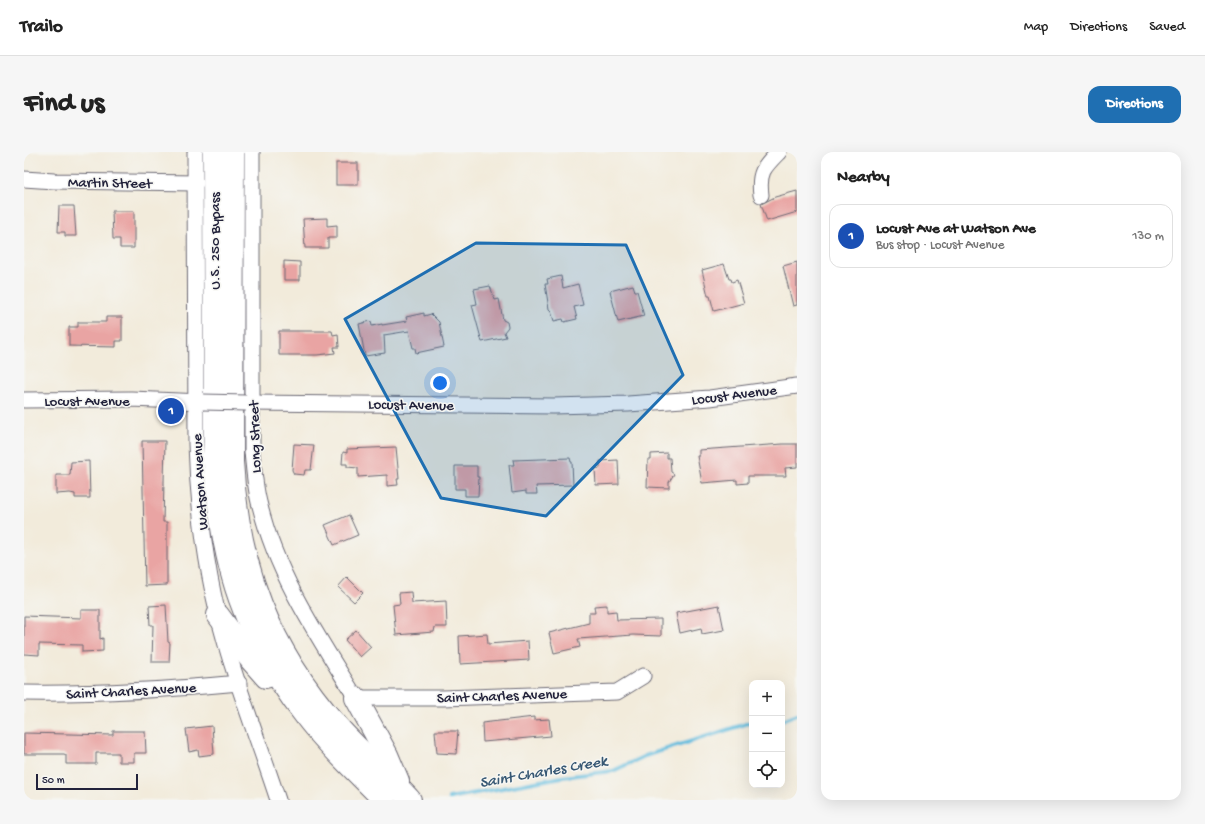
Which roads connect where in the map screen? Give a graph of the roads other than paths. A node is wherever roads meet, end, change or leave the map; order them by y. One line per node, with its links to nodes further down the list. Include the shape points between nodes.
1 (195, 152): 7 (street, Watson Avenue)
2 (214, 152): 18 (highway, U.S. 250 Bypass, via 214,463 217,503 235,588 255,635 283,687)
3 (232, 152): 19 (highway, via 232,462 234,499 249,571 279,645 315,700)
4 (252, 152): 12 (street, Long Street)
5 (779, 152): 8 (street, via 764,168 759,180)
6 (24, 179): 7 (street, Martin Street)
7 (196, 183): 11 (street, Watson Avenue)
8 (761, 195)
9 (797, 386): 12 (street, Locust Avenue, via 710,398 628,404 554,406)
10 (24, 400): 11 (street, Locust Avenue, via 131,399)
11 (199, 402): 12 (street, Locust Avenue, bridge); 13 (street, Watson Avenue, via 199,505 202,535)
12 (249, 403): 17 (street, Long Street, via 255,482 272,545 303,610)
13 (218, 615): 15 (street, Watson Avenue); 18 (highway, via 251,660 278,691)
14 (643, 676): 17 (street, Saint Charles Avenue, via 617,692)
15 (239, 683): 16 (street, Saint Charles Avenue, via 162,691); 20 (street, Watson Avenue)
16 (24, 693)
17 (356, 698): 19 (highway, via 387,755)
18 (308, 719): 19 (highway)
19 (398, 797)
20 (278, 800)

